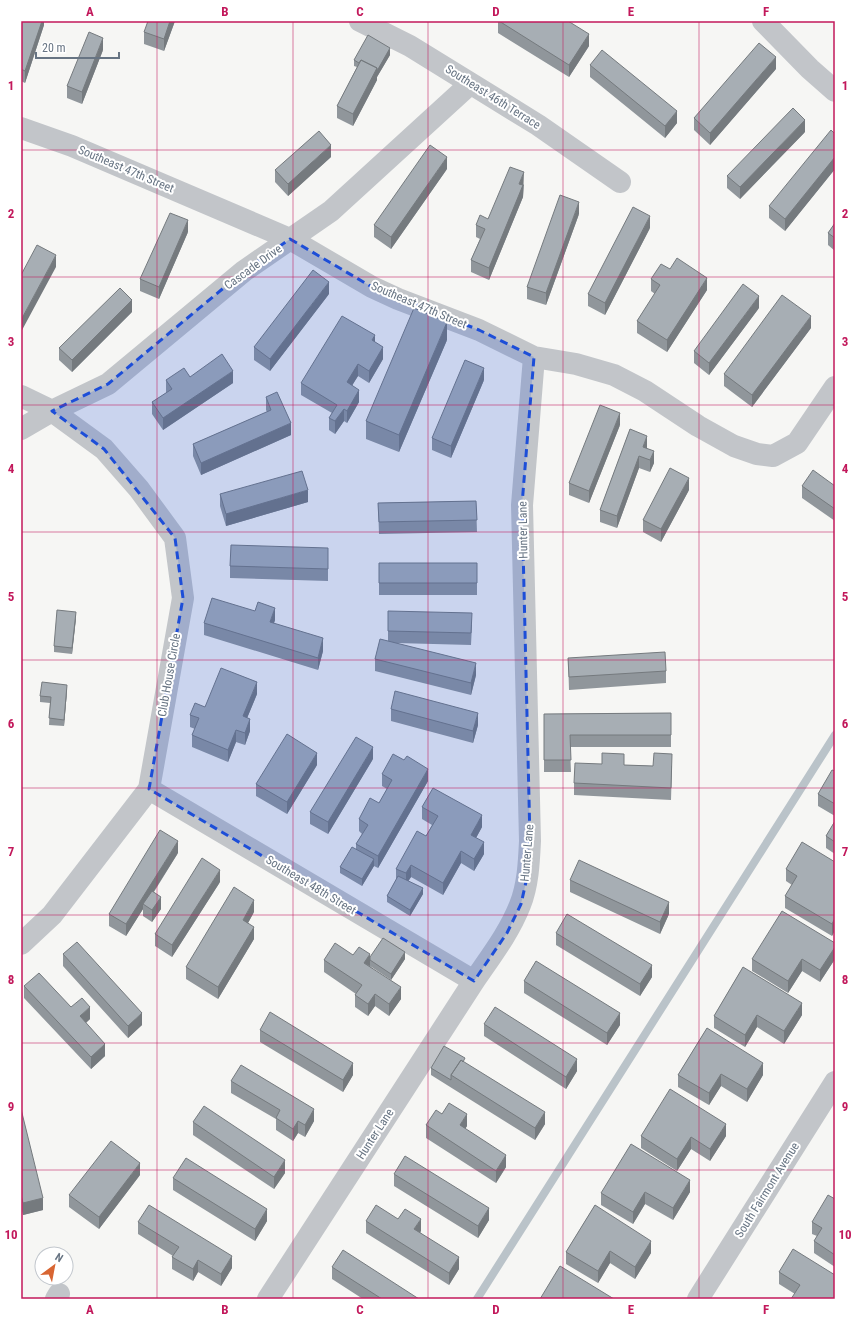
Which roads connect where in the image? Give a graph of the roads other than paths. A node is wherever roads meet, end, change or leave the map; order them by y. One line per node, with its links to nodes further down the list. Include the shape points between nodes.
1 (360, 21): 3 (street, Southeast 46th Terrace, via 410,46)
2 (763, 21): 4 (street)
3 (470, 84): 6 (street, Southeast 46th Terrace, via 538,125); 7 (street, Cascade Drive, via 331,211)
4 (835, 91)
5 (21, 128): 7 (street, Southeast 47th Street, via 72,146)
6 (620, 182)
7 (290, 239): 8 (street, Southeast 47th Street, via 372,287 479,330); 11 (street, Cascade Drive, via 244,271 108,384)
8 (534, 357): 9 (street, Southeast 47th Street, via 576,364 614,375 645,391 734,446 757,454 773,456 797,443); 15 (street, Hunter Lane, via 522,505 530,841 528,873 521,904 507,933)
9 (835, 387)
10 (21, 396): 11 (street, Club House Circle)
11 (52, 412): 12 (street, Cascade Drive); 13 (street, Club House Circle, via 104,448 175,538 183,598)
12 (21, 429)
13 (149, 789): 14 (street, Club House Circle, via 52,915); 15 (street, Southeast 48th Street)
14 (21, 944)
15 (474, 981): 17 (street, Hunter Lane)
16 (835, 1082): 18 (street, South Fairmont Avenue)
17 (268, 1299)
18 (698, 1299)

